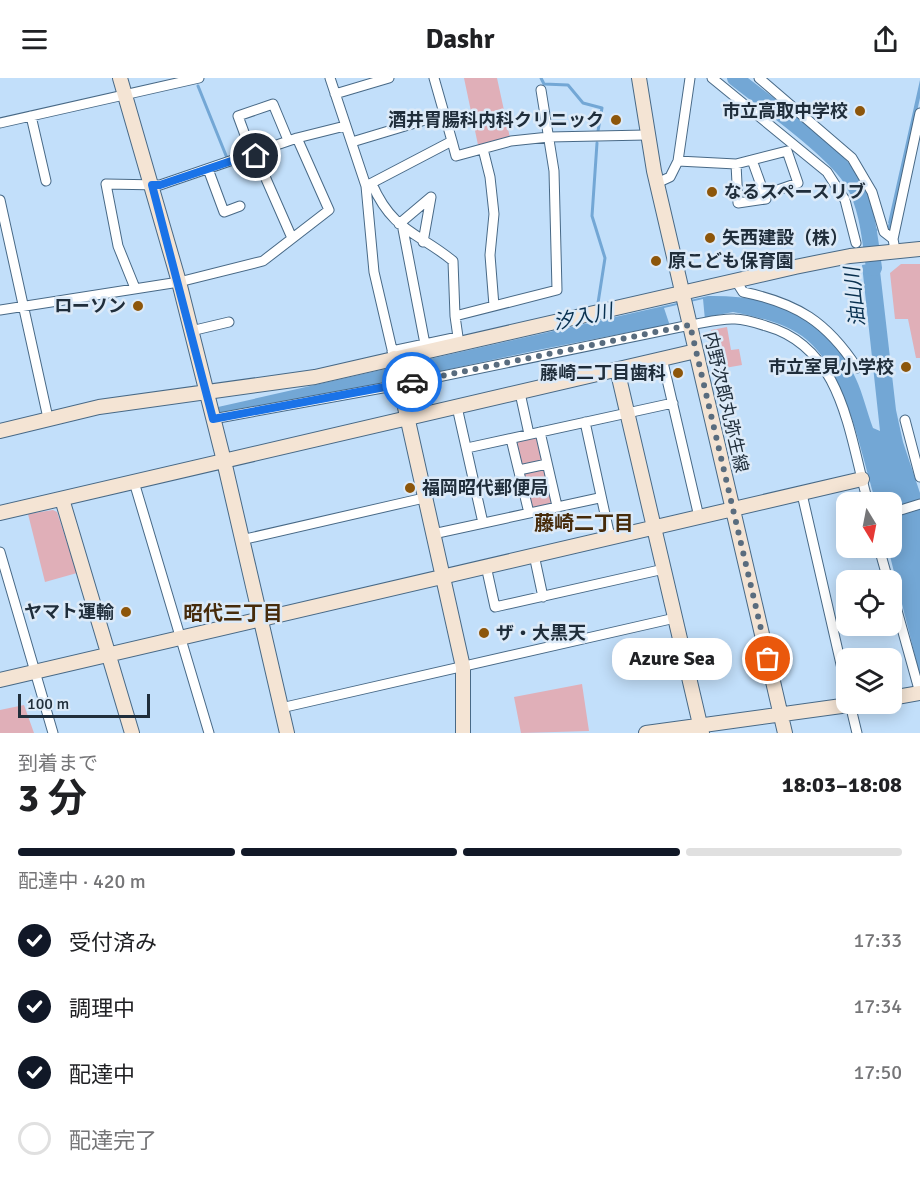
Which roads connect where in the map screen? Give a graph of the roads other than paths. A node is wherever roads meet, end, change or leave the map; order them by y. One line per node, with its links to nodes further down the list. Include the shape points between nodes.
1 (120, 78): 12 (street)
2 (199, 78): 12 (street)
3 (330, 78): 11 (street)
4 (389, 78): 11 (street)
5 (434, 78): 14 (street)
6 (639, 78): 18 (street, 内野次郎丸弥生線)
7 (690, 78): 26 (street)
8 (712, 78): 40 (street, via 826,172 845,200)
9 (764, 80): 39 (street, via 852,158 872,192)
10 (542, 90): 19 (street)
11 (335, 94): 17 (street)
12 (125, 96): 15 (street); 31 (street)
13 (920, 113): 39 (street)
14 (445, 114): 21 (street); 22 (street)
15 (32, 116): 16 (street); 29 (street)
16 (0, 123)
17 (345, 126): 20 (street); 22 (street)
18 (646, 135): 19 (street); 30 (street, 内野次郎丸弥生線)
19 (549, 137): 23 (street); 47 (street, via 554,171 556,290)
20 (292, 139): 24 (street); 24 (street, via 273,104 238,116); 37 (street, via 329,210)
21 (452, 141): 23 (street, via 456,156); 32 (street)
22 (352, 142): 32 (street)
23 (483, 149): 47 (street, via 494,214 490,255)
24 (252, 154): 28 (street); 37 (street)
25 (752, 160): 27 (street); 33 (street); 33 (street, via 787,151 798,183)
26 (678, 161): 27 (street); 30 (street, via 669,177)
27 (736, 164): 33 (street, via 738,203 766,199)
28 (208, 169): 31 (street); 35 (street, via 224,212)
29 (46, 181)
30 (657, 183): 45 (street, 内野次郎丸弥生線)
31 (152, 185): 43 (street); 44 (street, via 106,184 118,246)
32 (369, 185): 36 (street); 56 (street, via 374,272)
33 (766, 194)
34 (0, 200): 46 (street)
35 (240, 206)
36 (401, 226): 38 (street); 38 (street, via 431,197); 53 (street)
37 (292, 238): 43 (street, via 263,261)
38 (423, 242): 49 (street, via 453,261)
39 (891, 247): 40 (street); 41 (street)
40 (857, 249): 42 (street)
41 (920, 249)
42 (736, 281): 45 (street); 57 (street, via 743,292 787,303 811,316)
43 (179, 282): 44 (street); 52 (street)
44 (135, 288): 46 (street)
45 (682, 292): 51 (street, 内野次郎丸弥生線); 56 (street)
46 (24, 305): 48 (street); 65 (street)
47 (494, 306): 49 (street)
48 (0, 310)
49 (455, 316): 53 (street, via 458,337)
50 (229, 322): 52 (street)
51 (690, 325): 54 (street, 内野次郎丸弥生線); 59 (street); 79 (street, via 735,319 755,322 790,335 814,354 836,388)
52 (191, 331): 61 (street)
53 (424, 344): 56 (street)
54 (696, 351): 55 (street); 88 (street, 内野次郎丸弥生線)
55 (662, 358): 58 (street); 62 (street)
56 (394, 360): 59 (street); 61 (street)
57 (857, 368)
58 (617, 369): 60 (street); 64 (street)
59 (399, 385): 66 (street); 67 (street)
60 (520, 393): 63 (street); 72 (street)
61 (207, 394): 65 (street, via 99,407); 66 (street)
62 (673, 404): 64 (street); 92 (street)
63 (457, 407): 67 (street); 74 (street)
64 (628, 412): 69 (street); 94 (street)
65 (48, 418): 70 (street)
66 (213, 419): 75 (street)
67 (406, 419): 75 (street); 83 (street)
68 (905, 420): 78 (street)
69 (585, 422): 71 (street); 84 (street)
70 (0, 431)
71 (540, 432): 72 (street); 76 (street)
72 (529, 434): 73 (street)
73 (511, 439): 74 (street); 77 (street)
74 (467, 448): 93 (street)
75 (224, 460): 80 (street); 97 (street)
76 (547, 464): 77 (street); 87 (street)
77 (519, 470): 91 (street)
78 (920, 477)
79 (862, 479): 81 (street); 82 (street)
80 (134, 482): 85 (street); 108 (street)
81 (865, 492)
82 (802, 494): 88 (street); 109 (street)
83 (424, 498): 95 (street); 97 (street)
84 (600, 498): 87 (street); 96 (street)
85 (62, 499): 90 (street); 110 (street)
86 (920, 504): 89 (street)
87 (557, 506): 91 (street)
88 (733, 509): 92 (street); 118 (street, 内野次郎丸弥生線)
89 (902, 510)
90 (0, 513)
91 (529, 513): 93 (street)
92 (699, 517): 94 (street)
93 (483, 523): 95 (street)
94 (654, 527): 96 (street); 101 (street)
95 (433, 534): 103 (street)
96 (610, 537): 99 (street)
97 (240, 540): 106 (street)
98 (0, 552): 102 (street)
99 (534, 555): 100 (street); 104 (street)
100 (486, 566): 103 (street); 104 (street, via 495,607)
101 (664, 569): 104 (street); 105 (street)
102 (3, 573): 112 (street)
103 (442, 576): 106 (street); 111 (street)
104 (543, 597)
105 (675, 618): 111 (street); 120 (street)
106 (260, 619): 108 (street); 117 (street)
107 (902, 628): 114 (street)
108 (180, 637): 110 (street); 123 (street)
109 (837, 648)
110 (108, 655): 112 (street); 122 (street)
111 (463, 667): 117 (street); 125 (street)
112 (34, 671): 113 (street); 121 (street)
113 (0, 680)
114 (920, 693): 115 (street)
115 (902, 696)
116 (836, 706): 118 (street)
117 (281, 708): 124 (street)
118 (780, 713): 120 (street); 127 (street, 内野次郎丸弥生線)
119 (854, 714): 128 (street)
120 (702, 729): 126 (street)
121 (53, 733)
122 (132, 733)
123 (209, 733)
124 (287, 733)
125 (463, 733)
126 (646, 733)
127 (785, 733)
128 (857, 733)

